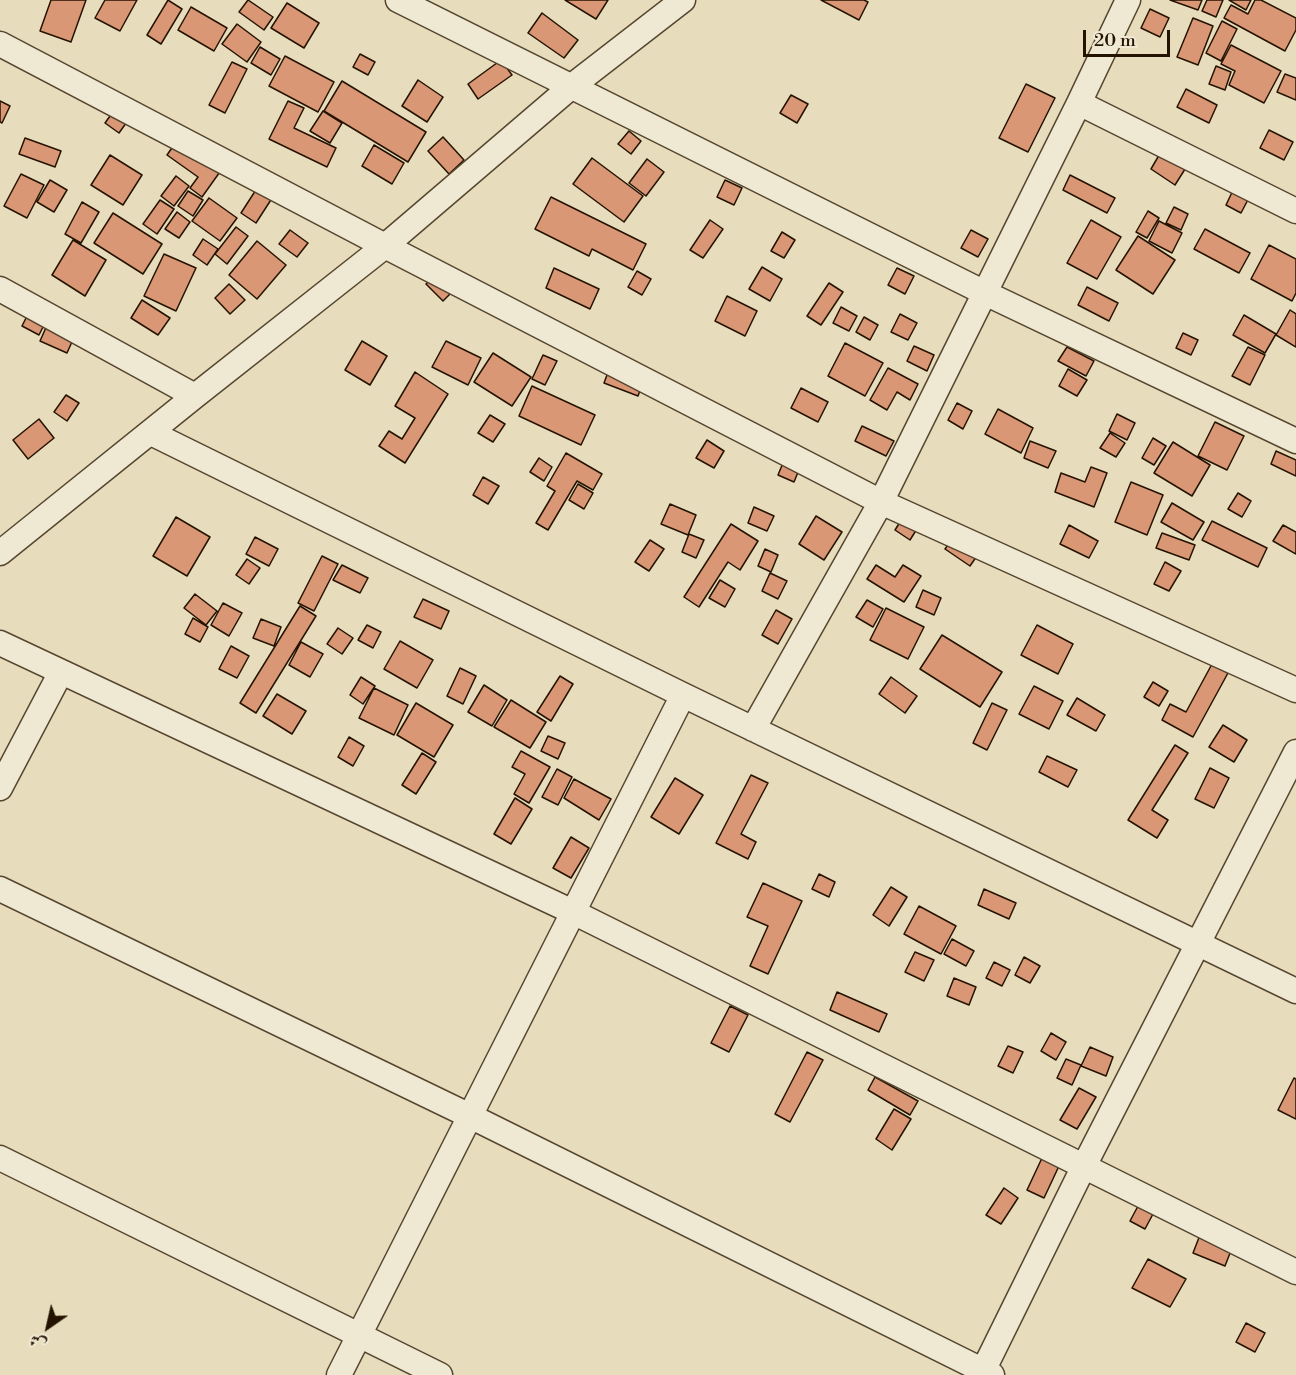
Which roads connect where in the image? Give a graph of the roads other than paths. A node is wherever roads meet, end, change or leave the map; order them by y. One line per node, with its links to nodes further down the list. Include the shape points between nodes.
1 (399, 0): 5 (street)
2 (683, 0): 5 (street)
3 (1128, 0): 6 (street)
4 (0, 44): 8 (street)
5 (572, 86): 8 (street); 10 (street)
6 (1079, 103): 7 (street); 10 (street)
7 (1296, 211)
8 (385, 246): 11 (street); 14 (street)
9 (0, 289): 11 (street)
10 (984, 293): 13 (street); 14 (street)
11 (195, 396): 12 (street)
12 (151, 432): 15 (street); 19 (street)
13 (1296, 441)
14 (880, 502): 18 (street); 20 (street)
15 (2, 549)
16 (0, 643): 17 (street)
17 (61, 672): 22 (street); 24 (street)
18 (1296, 690)
19 (683, 695): 20 (street); 24 (street)
20 (753, 729): 25 (street)
21 (1296, 752): 25 (street)
22 (0, 788)
23 (0, 889): 27 (street)
24 (573, 912): 27 (street); 29 (street)
25 (1198, 944): 26 (street); 29 (street)
26 (1296, 991)
27 (470, 1116): 31 (street); 32 (street)
28 (0, 1158): 31 (street)
29 (1083, 1168): 30 (street); 32 (street)
30 (1296, 1272)
31 (360, 1336): 33 (street); 34 (street)
32 (985, 1373)
33 (339, 1375)
34 (440, 1375)

